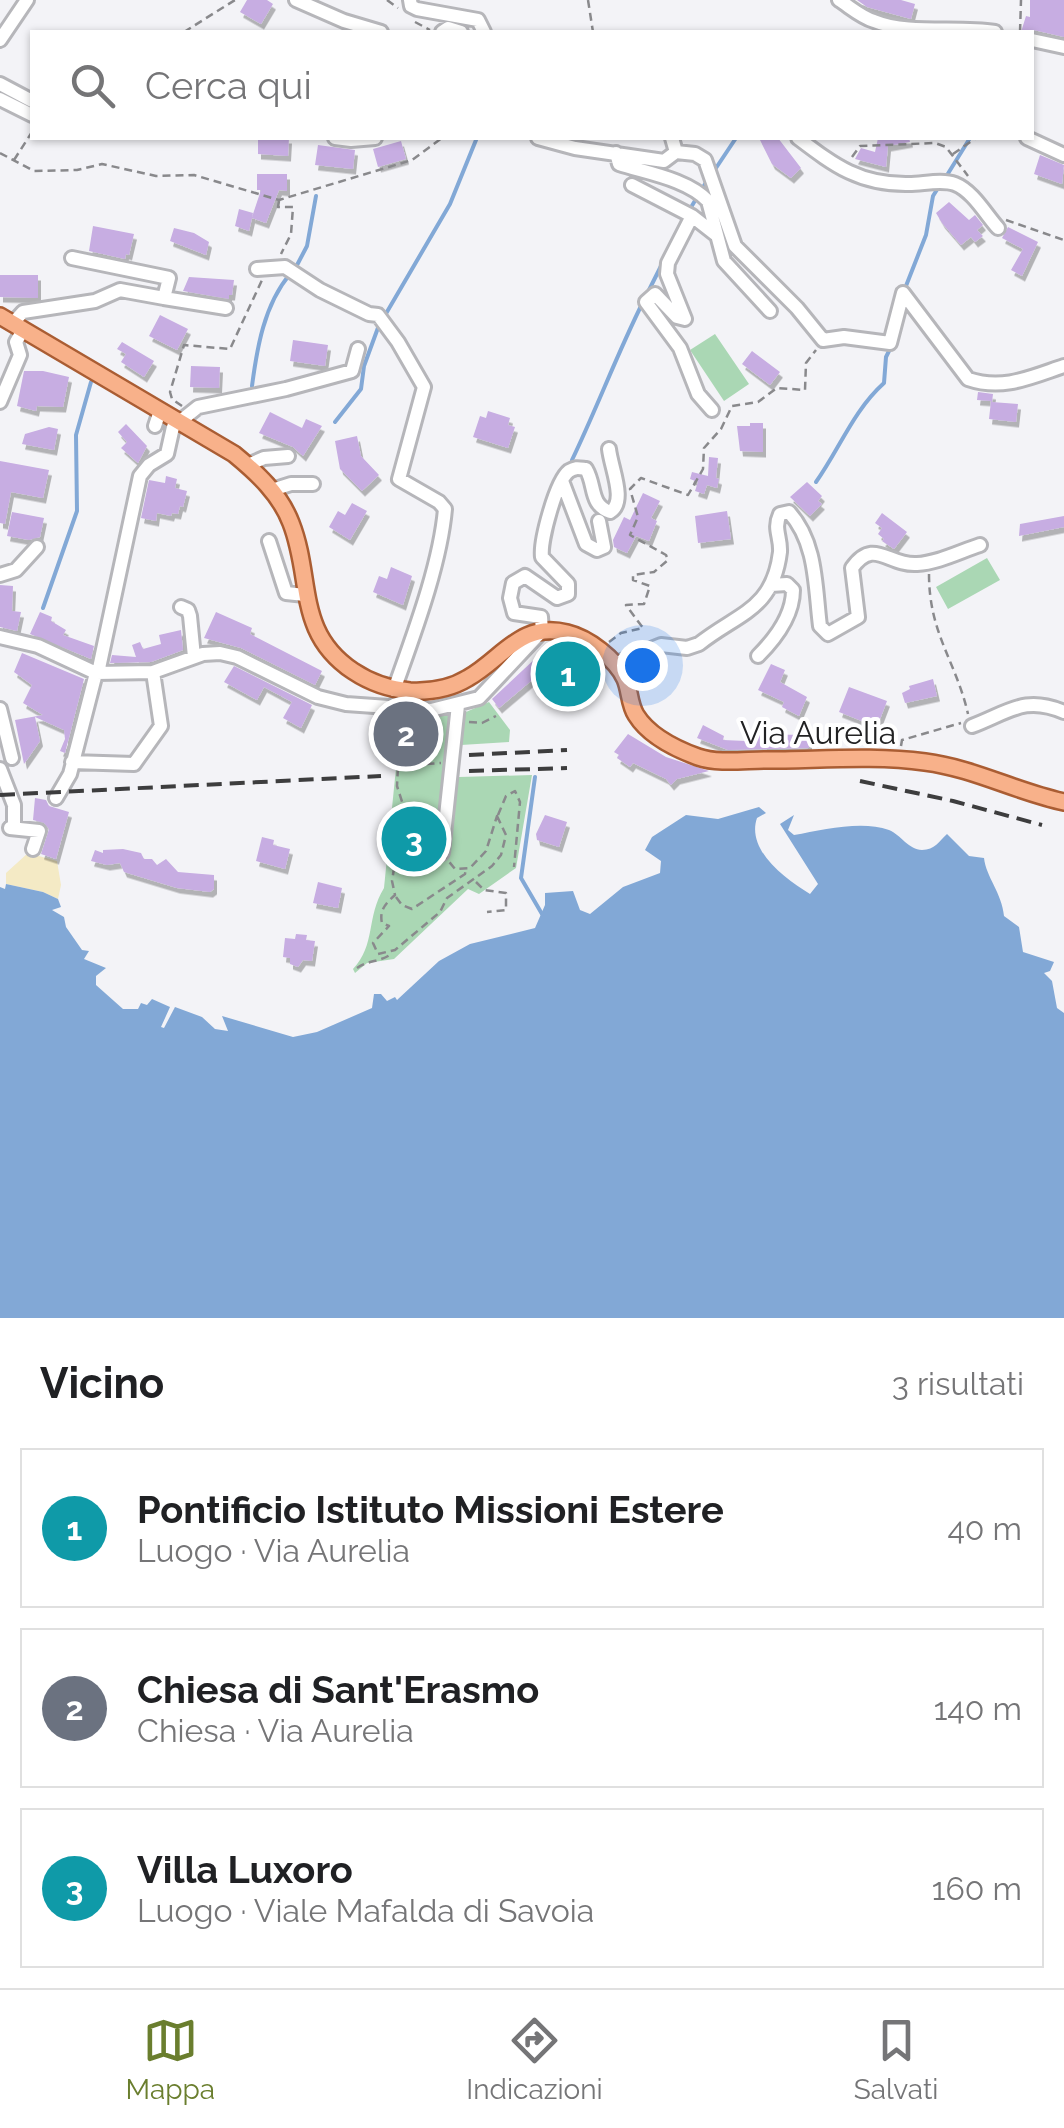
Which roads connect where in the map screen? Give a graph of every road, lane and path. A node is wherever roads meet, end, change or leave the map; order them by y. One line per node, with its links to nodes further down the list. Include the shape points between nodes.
1 (27, 0): 15 (street)
2 (235, 0): 8 (path)
3 (296, 0): 9 (street)
4 (410, 0): 10 (street, via 418,9 478,20)
5 (588, 0): 11 (path)
6 (838, 0): 12 (street, via 874,22)
7 (1021, 0): 13 (path)
8 (187, 30)
9 (374, 30)
10 (483, 30)
11 (593, 30)
12 (981, 30)
13 (1023, 30)
14 (1034, 38): 16 (street)
15 (0, 40): 17 (street)
16 (1064, 48)
17 (0, 49)
18 (0, 84): 20 (street)
19 (0, 99): 21 (street)
20 (30, 101)
21 (30, 114)
22 (30, 135): 33 (path)
23 (439, 140): 33 (path, via 412,160 279,200 194,176 102,164 34,171)
24 (545, 140): 30 (street)
25 (801, 140): 34 (street)
26 (973, 140): 31 (path)
27 (1031, 140): 32 (street)
28 (674, 145): 30 (street, via 664,161); 47 (street, via 705,160 736,246)
29 (0, 153): 33 (path)
30 (616, 153): 39 (street, via 619,164 702,195)
31 (952, 155): 34 (path, via 935,143 860,146); 35 (path)
32 (1064, 155)
33 (13, 161)
34 (846, 172): 38 (street, via 888,184 951,182)
35 (971, 180)
36 (632, 186): 37 (street)
37 (692, 216): 39 (street); 51 (street, via 667,274 685,319 655,294 646,302 680,348 698,394)
38 (1002, 224): 40 (path)
39 (715, 234): 45 (street, via 724,261)
40 (1064, 240)
41 (72, 258): 43 (street, via 168,278)
42 (257, 270): 75 (street, via 285,267 378,315 424,387 399,479 439,502 444,526)
43 (164, 298): 44 (street); 46 (street, via 120,290 95,301 22,312)
44 (226, 308)
45 (770, 311)
46 (12, 323): 50 (street, via 20,355); 52 (main road, via 158,419)
47 (823, 340): 49 (street, via 890,343 903,293 968,379 1020,383); 72 (path, via 806,363 805,390 778,388 758,402 732,406 704,448 703,469 688,495 641,478 630,489 638,517 630,535 668,560 654,572 633,576 650,586 644,604 626,605 643,628 609,643)
48 (358, 349): 52 (street, via 352,370 198,407)
49 (1064, 366)
50 (0, 402)
51 (712, 410)
52 (178, 420): 55 (main road); 74 (street, via 167,454 140,476)
53 (609, 449): 56 (street, via 617,508 604,511 594,501 586,469 568,472)
54 (288, 456): 55 (street)
55 (248, 465): 58 (main road)
56 (562, 481): 59 (street, via 586,544 598,550 604,547); 68 (street, via 541,551 569,591 557,598 525,576 510,594 514,613 541,617)
57 (313, 484): 58 (street)
58 (272, 490): 66 (main road, via 290,519)
59 (600, 521)
60 (269, 542): 66 (street, via 281,586)
61 (980, 544): 63 (street)
62 (37, 547): 64 (street, via 16,570)
63 (928, 563): 65 (street, via 864,554 852,568 858,616 824,633 809,547 788,512 775,524 780,549); 81 (path, via 938,637)
64 (0, 575)
65 (772, 585): 70 (street, via 793,590 793,604); 72 (street, via 765,598 699,644 661,645)
66 (305, 595): 75 (main road, via 313,624 337,658)
67 (181, 606): 71 (street, via 190,616)
68 (542, 631): 72 (main road, via 568,633); 75 (main road, via 512,642 452,687); 76 (street, via 478,698)
69 (0, 638): 74 (street, via 38,646)
70 (758, 656)
71 (194, 657): 73 (street); 76 (street, via 237,657 346,704 431,710)
72 (611, 661): 88 (main road, Via Aurelia, via 650,731 699,757 900,760 952,768)
73 (153, 672): 74 (street); 84 (street, via 160,726 140,758 134,764)
74 (97, 673): 84 (street)
75 (394, 690)
76 (458, 705): 80 (street)
77 (0, 709): 83 (street)
78 (1064, 712): 81 (street, via 1040,703)
79 (496, 716): 80 (path)
80 (458, 722): 85 (street)
81 (970, 724): 82 (path, via 902,740)
82 (901, 751)
83 (12, 758)
84 (72, 762): 87 (street)
85 (453, 762): 89 (path, via 398,766); 91 (street)
86 (2, 776): 92 (street, via 14,805)
87 (56, 798)
88 (1064, 802)
89 (406, 814): 91 (path); 95 (path, via 396,821)
90 (497, 816): 96 (path, via 515,790 520,802); 97 (path, via 486,851); 98 (path, via 506,836 500,855)
91 (446, 820): 94 (street)
92 (8, 832): 93 (street, via 40,831)
93 (33, 849)
94 (442, 853): 95 (path, via 437,860); 97 (path, via 455,869)
95 (395, 862): 99 (path)
96 (514, 867)
97 (466, 868): 99 (path, via 412,909)
98 (475, 880): 100 (path, via 484,890 506,893 506,910); 101 (path)
99 (395, 895): 101 (path, via 380,916 389,926 373,943 378,954)
100 (488, 912)
101 (395, 950): 102 (path)
102 (357, 968)

